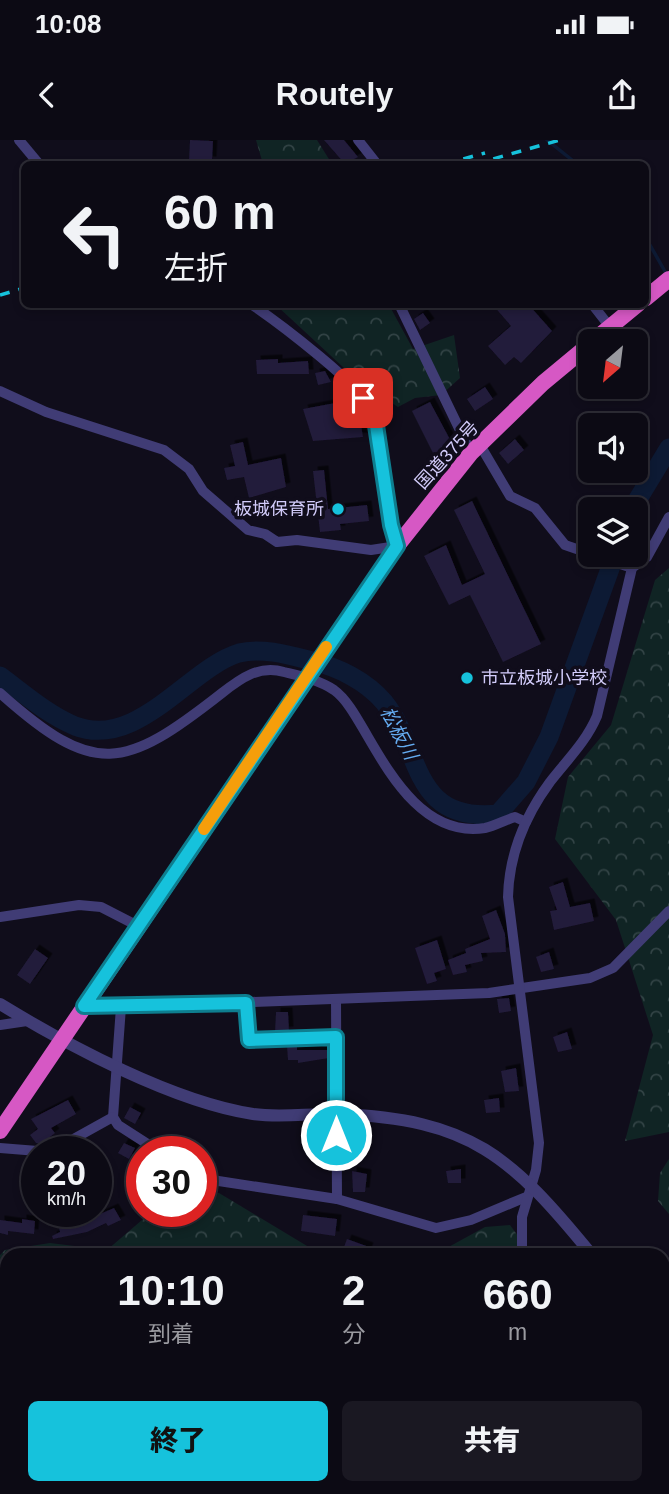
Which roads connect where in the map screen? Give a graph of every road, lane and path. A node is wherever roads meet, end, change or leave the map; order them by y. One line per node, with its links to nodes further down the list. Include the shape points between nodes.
1 (19, 140): 3 (street)
2 (358, 140): 4 (street)
3 (36, 161)
4 (375, 161)
5 (667, 284): 6 (highway)
6 (649, 296)
7 (256, 308): 17 (street, via 337,372 374,412)
8 (400, 308): 15 (street)
9 (595, 308): 11 (street)
10 (633, 308): 11 (highway, 国道375号)
11 (610, 327): 12 (highway, 国道375号)
12 (608, 329)
13 (578, 354): 15 (highway, 国道375号)
14 (0, 391): 17 (street, via 46,412 164,450 248,530 277,542 297,540 371,550)
15 (476, 449): 17 (highway, 国道375号); 18 (street, via 510,496 535,508 565,545)
16 (669, 517): 19 (street)
17 (397, 546): 21 (highway, 国道375号)
18 (578, 550)
19 (648, 555)
20 (628, 567): 23 (street, via 593,725)
21 (310, 674): 22 (street, via 273,668 243,676 151,742 108,755 74,749); 23 (street, via 335,691 357,718 383,764 431,817 451,827 485,828 515,817); 26 (highway, 国道375号)
22 (0, 693)
23 (526, 822): 27 (street, via 509,869 508,897)
24 (669, 911): 27 (street, via 613,968 595,977)
25 (0, 917): 26 (street, via 79,905 101,907)
26 (138, 926): 31 (highway, 国道375号)
27 (520, 987): 28 (street, via 489,993); 44 (street, via 540,1143)
28 (336, 999): 29 (street); 35 (street)
29 (246, 1003): 32 (street); 35 (street, via 249,1040)
30 (0, 1004): 33 (street)
31 (84, 1006): 32 (street); 36 (highway, 国道375号)
32 (121, 1007): 37 (street)
33 (27, 1021): 34 (street); 36 (street)
34 (0, 1025)
35 (336, 1037): 38 (street)
36 (59, 1040): 37 (street); 40 (highway, 国道375号)
37 (116, 1064): 38 (street, via 213,1105 254,1114); 39 (street)
38 (336, 1114): 44 (street, via 413,1120 449,1131 504,1160); 46 (street)
39 (113, 1118): 41 (street); 42 (street, via 50,1152)
40 (0, 1131)
41 (135, 1136)
42 (0, 1148)
43 (217, 1181): 46 (street)
44 (532, 1184): 45 (street); 48 (street)
45 (526, 1197): 46 (street, via 471,1220 436,1228); 47 (street)
46 (337, 1199)
47 (522, 1248)
48 (586, 1248)

